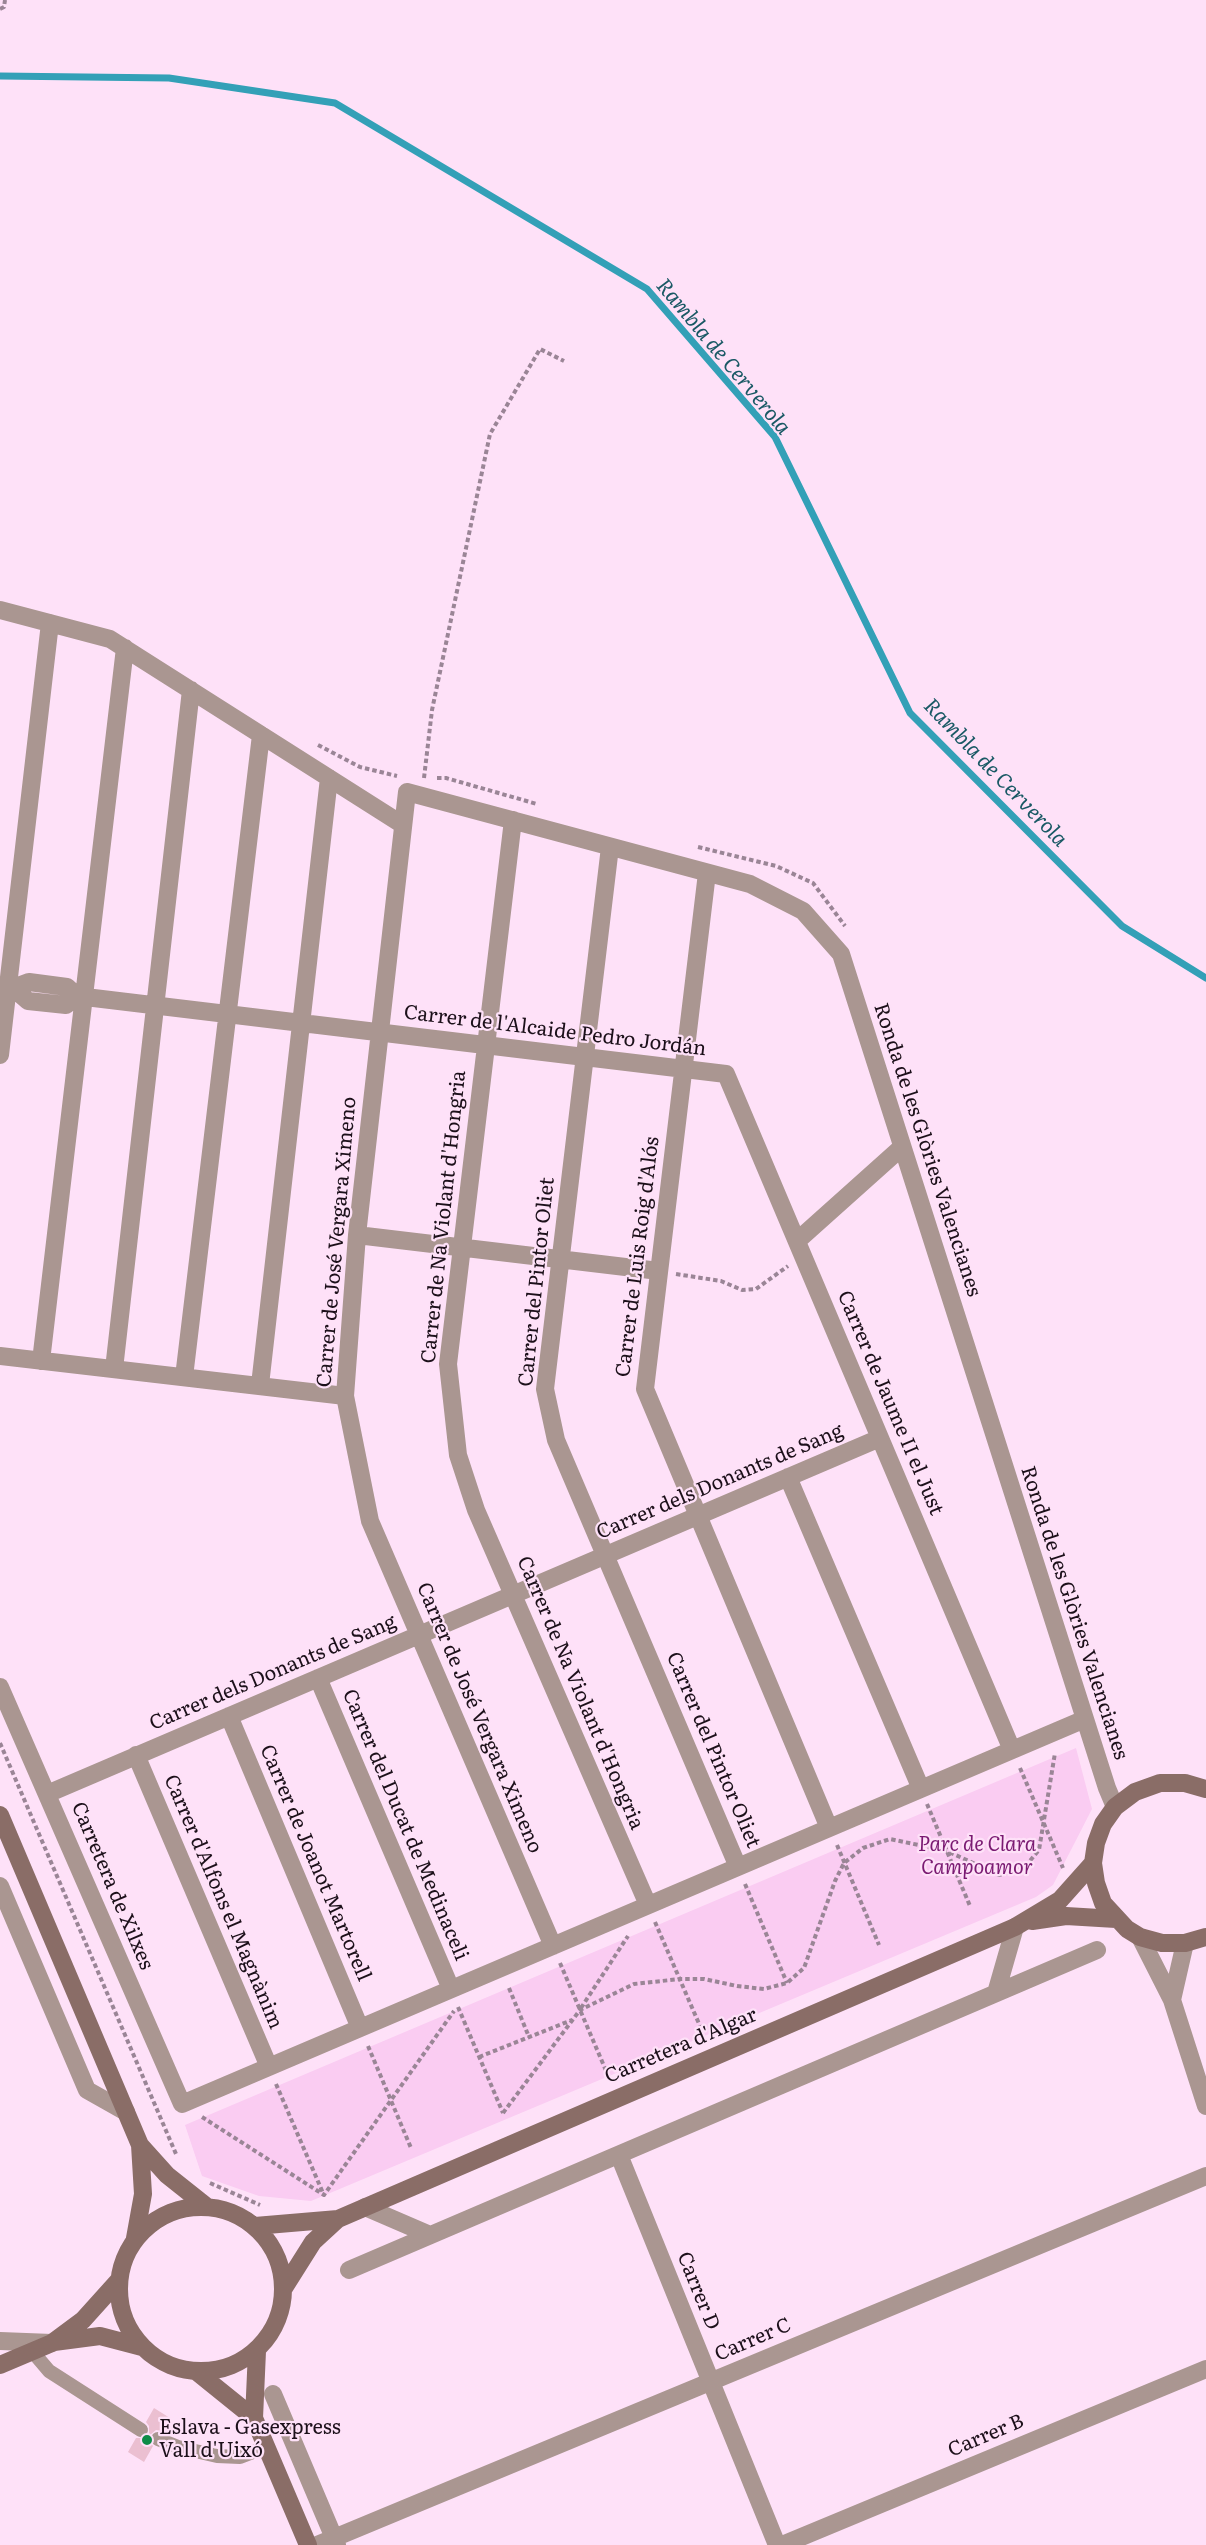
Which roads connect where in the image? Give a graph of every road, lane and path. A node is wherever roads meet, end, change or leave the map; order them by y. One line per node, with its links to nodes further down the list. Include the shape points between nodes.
1 (5, 0): 2 (path)
2 (0, 9)
3 (564, 361): 10 (path, via 540,349 490,434 432,710 424,778)
4 (0, 610): 5 (street)
5 (50, 623): 6 (street, via 110,639); 15 (street)
6 (125, 648): 7 (street); 16 (street)
7 (191, 690): 8 (street); 17 (street)
8 (261, 735): 9 (street); 18 (street)
9 (329, 778): 12 (street); 19 (street)
10 (407, 792): 11 (street, Ronda de les Glòries Valencianes); 12 (street, Carrer de José Vergara Ximeno)
11 (513, 820): 13 (street, Ronda de les Glòries Valencianes); 21 (street, Carrer de Na Violant d'Hongria)
12 (403, 825): 20 (street, Carrer de José Vergara Ximeno)
13 (610, 847): 14 (street, Ronda de les Glòries Valencianes); 23 (street, Carrer del Pintor Oliet)
14 (707, 873): 24 (street, Carrer de Luis Roig d'Alós); 26 (street, Ronda de les Glòries Valencianes, via 750,884 804,911 841,954)
15 (7, 987): 16 (street, via 28,1001 66,1005); 22 (street)
16 (81, 996): 17 (street, Carrer de l'Alcaide Pedro Jordán); 33 (street)
17 (155, 1005): 18 (street, Carrer de l'Alcaide Pedro Jordán); 34 (street)
18 (228, 1014): 19 (street, Carrer de l'Alcaide Pedro Jordán); 35 (street)
19 (302, 1023): 20 (street, Carrer de l'Alcaide Pedro Jordán); 36 (street)
20 (380, 1032): 21 (street, Carrer de l'Alcaide Pedro Jordán); 27 (street, Carrer de José Vergara Ximeno)
21 (486, 1045): 23 (street, Carrer de l'Alcaide Pedro Jordán); 28 (street, Carrer de Na Violant d'Hongria)
22 (0, 1055)
23 (585, 1057): 24 (street, Carrer de l'Alcaide Pedro Jordán); 30 (street, Carrer del Pintor Oliet)
24 (683, 1069): 25 (street, Carrer de l'Alcaide Pedro Jordán); 31 (street, Carrer de Luis Roig d'Alós)
25 (726, 1074): 29 (street, Carrer de Jaume II el Just)
26 (902, 1147): 29 (street); 47 (street, Ronda de les Glòries Valencianes)
27 (357, 1235): 28 (street); 37 (street, Carrer de José Vergara Ximeno)
28 (461, 1248): 30 (street); 42 (street, Carrer de Na Violant d'Hongria, via 448,1364 458,1455 476,1510)
29 (800, 1249): 31 (path, via 756,1289 742,1290 721,1281 679,1274); 38 (street, Carrer de Jaume II el Just)
30 (561, 1260): 31 (street); 41 (street, Carrer del Pintor Oliet, via 545,1389 556,1440)
31 (659, 1275): 40 (street, Carrer de Luis Roig d'Alós, via 645,1389)
32 (0, 1356): 33 (street)
33 (41, 1361): 34 (street)
34 (114, 1369): 35 (street)
35 (184, 1377): 36 (street)
36 (260, 1385): 37 (street)
37 (345, 1395): 43 (street, Carrer de José Vergara Ximeno, via 370,1521)
38 (880, 1438): 39 (street, Carrer dels Donants de Sang); 50 (street, Carrer de Jaume II el Just)
39 (788, 1477): 40 (street, Carrer dels Donants de Sang); 52 (street)
40 (698, 1516): 41 (street, Carrer dels Donants de Sang); 58 (street, Carrer de Luis Roig d'Alós)
41 (605, 1555): 42 (street, Carrer dels Donants de Sang); 62 (street, Carrer del Pintor Oliet)
42 (513, 1595): 43 (street, Carrer dels Donants de Sang); 65 (street, Carrer de Na Violant d'Hongria)
43 (419, 1635): 44 (street, Carrer dels Donants de Sang); 74 (street, Carrer de José Vergara Ximeno)
44 (318, 1678): 46 (street, Carrer dels Donants de Sang); 80 (street, Carrer del Ducat de Medinaceli)
45 (0, 1687): 54 (street, Carretera de Xilxes)
46 (229, 1716): 51 (street, Carrer dels Donants de Sang); 85 (street, Carrer de Joanot Martorell)
47 (1085, 1719): 48 (street); 55 (street, Ronda de les Glòries Valencianes)
48 (1060, 1730): 50 (street); 57 (path)
49 (0, 1743): 97 (path)
50 (1012, 1750): 52 (street); 57 (path)
51 (136, 1755): 54 (street, Carrer dels Donants de Sang); 88 (street, Carrer d'Alfons el Magnànim)
52 (921, 1789): 58 (street); 59 (path)
53 (1206, 1789): 55 (main road, via 1185,1783 1160,1783 1135,1792)
54 (47, 1794): 91 (street, Carretera de Xilxes)
55 (1115, 1807): 61 (main road, via 1103,1824)
56 (0, 1815): 93 (main road)
57 (1043, 1823): 59 (path, via 1039,1850 1024,1868 999,1875); 63 (path)
58 (829, 1828): 60 (path); 62 (street)
59 (947, 1851): 60 (path, via 890,1839 863,1848); 66 (path)
60 (844, 1863): 73 (path); 77 (path, via 804,1968)
61 (1093, 1863): 67 (main road, via 1103,1903); 68 (main road, Carretera d'Algar, via 1060,1900)
62 (738, 1867): 65 (street); 77 (path)
63 (1066, 1877)
64 (0, 1886): 93 (street, via 87,2090)
65 (648, 1905): 74 (street); 76 (path)
66 (970, 1906)
67 (1116, 1919): 68 (main road, Carretera d'Algar, via 1066,1916); 70 (main road)
68 (1020, 1925): 79 (street); 103 (main road, Carretera d'Algar)
69 (630, 1933): 82 (path)
70 (1140, 1937): 72 (main road, via 1162,1943); 81 (street)
71 (1206, 1937): 72 (main road)
72 (1185, 1943): 81 (street)
73 (879, 1945)
74 (553, 1946): 80 (street); 82 (path)
75 (1097, 1950): 79 (street)
76 (680, 1979): 77 (path, via 764,1989); 82 (path, via 634,1984); 84 (path)
77 (788, 1983)
78 (509, 1988): 86 (path)
79 (996, 1993): 96 (street)
80 (454, 1998): 85 (street); 87 (path); 90 (path)
81 (1172, 2000): 92 (street)
82 (580, 2010): 83 (path); 89 (path)
83 (573, 2020): 86 (path); 87 (path, via 503,2113)
84 (700, 2026)
85 (360, 2028): 88 (street); 90 (path)
86 (529, 2037): 87 (path)
87 (479, 2057)
88 (269, 2067): 91 (street); 100 (path)
89 (612, 2084)
90 (391, 2100): 95 (path); 100 (path)
91 (182, 2104): 100 (path)
92 (1206, 2106)
93 (126, 2112): 94 (main road)
94 (140, 2145): 101 (main road, via 166,2175); 107 (main road, via 143,2194)
95 (411, 2148)
96 (619, 2155): 106 (street); 119 (street, Carrer D)
97 (178, 2160)
98 (1206, 2176): 119 (street, Carrer C)
99 (206, 2182): 102 (path)
100 (324, 2195): 104 (path)
101 (206, 2206): 105 (main road, via 232,2212); 107 (main road, via 179,2209 163,2216)
102 (270, 2206)
103 (365, 2207): 104 (main road, Carretera d'Algar); 106 (street)
104 (334, 2212): 105 (main road, Carretera d'Algar); 110 (main road, Carretera d'Algar)
105 (255, 2226): 110 (main road, via 276,2254)
106 (430, 2235): 108 (street)
107 (135, 2238): 109 (main road)
108 (349, 2270)
109 (118, 2280): 112 (main road, via 83,2320); 113 (main road, via 122,2312)
110 (284, 2288): 114 (main road, via 281,2312 272,2333)
111 (0, 2341): 112 (street)
112 (52, 2343): 113 (main road, via 100,2336); 115 (main road)
113 (142, 2347): 118 (main road, via 158,2360)
114 (257, 2350): 118 (main road, via 239,2363); 121 (main road)
115 (32, 2351): 116 (main road); 122 (lane, via 50,2371)
116 (0, 2365)
117 (1206, 2369): 129 (street, Carrer B)
118 (197, 2372): 121 (main road)
119 (711, 2381): 125 (street, Carrer C); 128 (street, Carrer D)
120 (273, 2394): 125 (street)
121 (254, 2418): 124 (main road)
122 (141, 2430)
123 (158, 2439): 124 (lane, via 217,2456 240,2457)
124 (266, 2446): 126 (main road)
125 (336, 2541): 127 (street, Carrer C)
126 (309, 2545)
127 (317, 2545)
128 (777, 2545)
129 (783, 2545)

